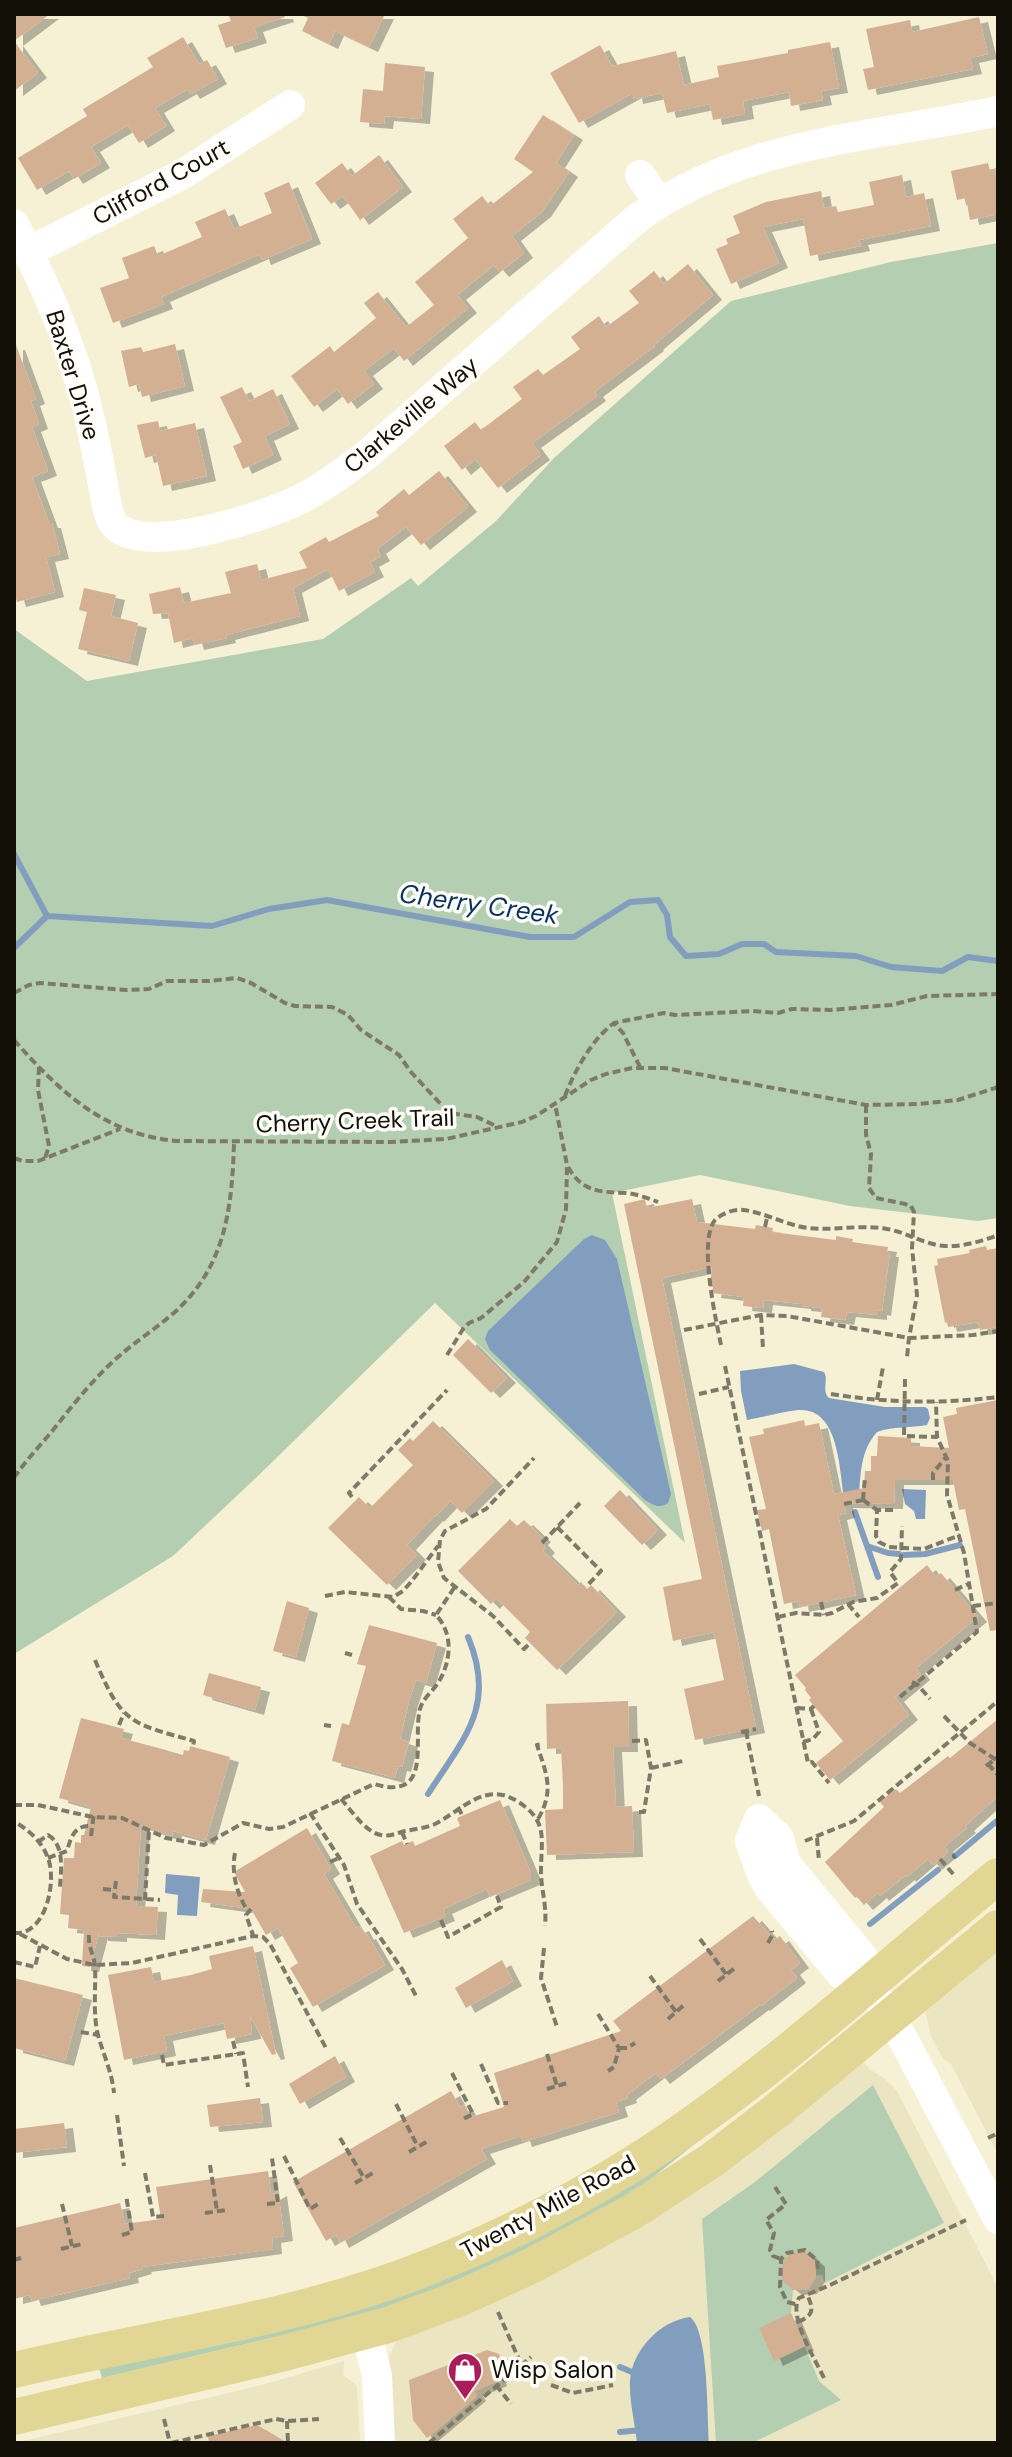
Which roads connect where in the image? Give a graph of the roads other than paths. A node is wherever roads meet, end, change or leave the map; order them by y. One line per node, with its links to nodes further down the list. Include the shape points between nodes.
1 (290, 105): 6 (street, Clifford Court, via 183,174)
2 (998, 111): 4 (street, Clarkeville Way, via 764,157 705,178)
3 (640, 175): 4 (street)
4 (659, 203): 7 (street, Clarkeville Way, via 325,485 260,515 197,531 153,538)
5 (14, 224): 6 (street, Baxter Drive)
6 (28, 252): 7 (street, Baxter Drive, via 73,362 108,511)
7 (121, 529)
8 (998, 1876): 10 (main road, Twenty Mile Road)
9 (998, 1928): 11 (main road, Twenty Mile Road)
10 (868, 1983): 10 (street, via 863,1957 786,1864 779,1838 759,1819 750,1841 770,1889 841,1974); 11 (street); 14 (main road, Twenty Mile Road, via 688,2127 599,2184 506,2233 417,2271 314,2305)
11 (890, 2017): 12 (street); 13 (main road, Twenty Mile Road, via 743,2137 632,2212 496,2283)
12 (998, 2219)
13 (366, 2330): 15 (main road, Twenty Mile Road); 16 (street, via 377,2376)
14 (14, 2370)
15 (14, 2417)
16 (380, 2443)

